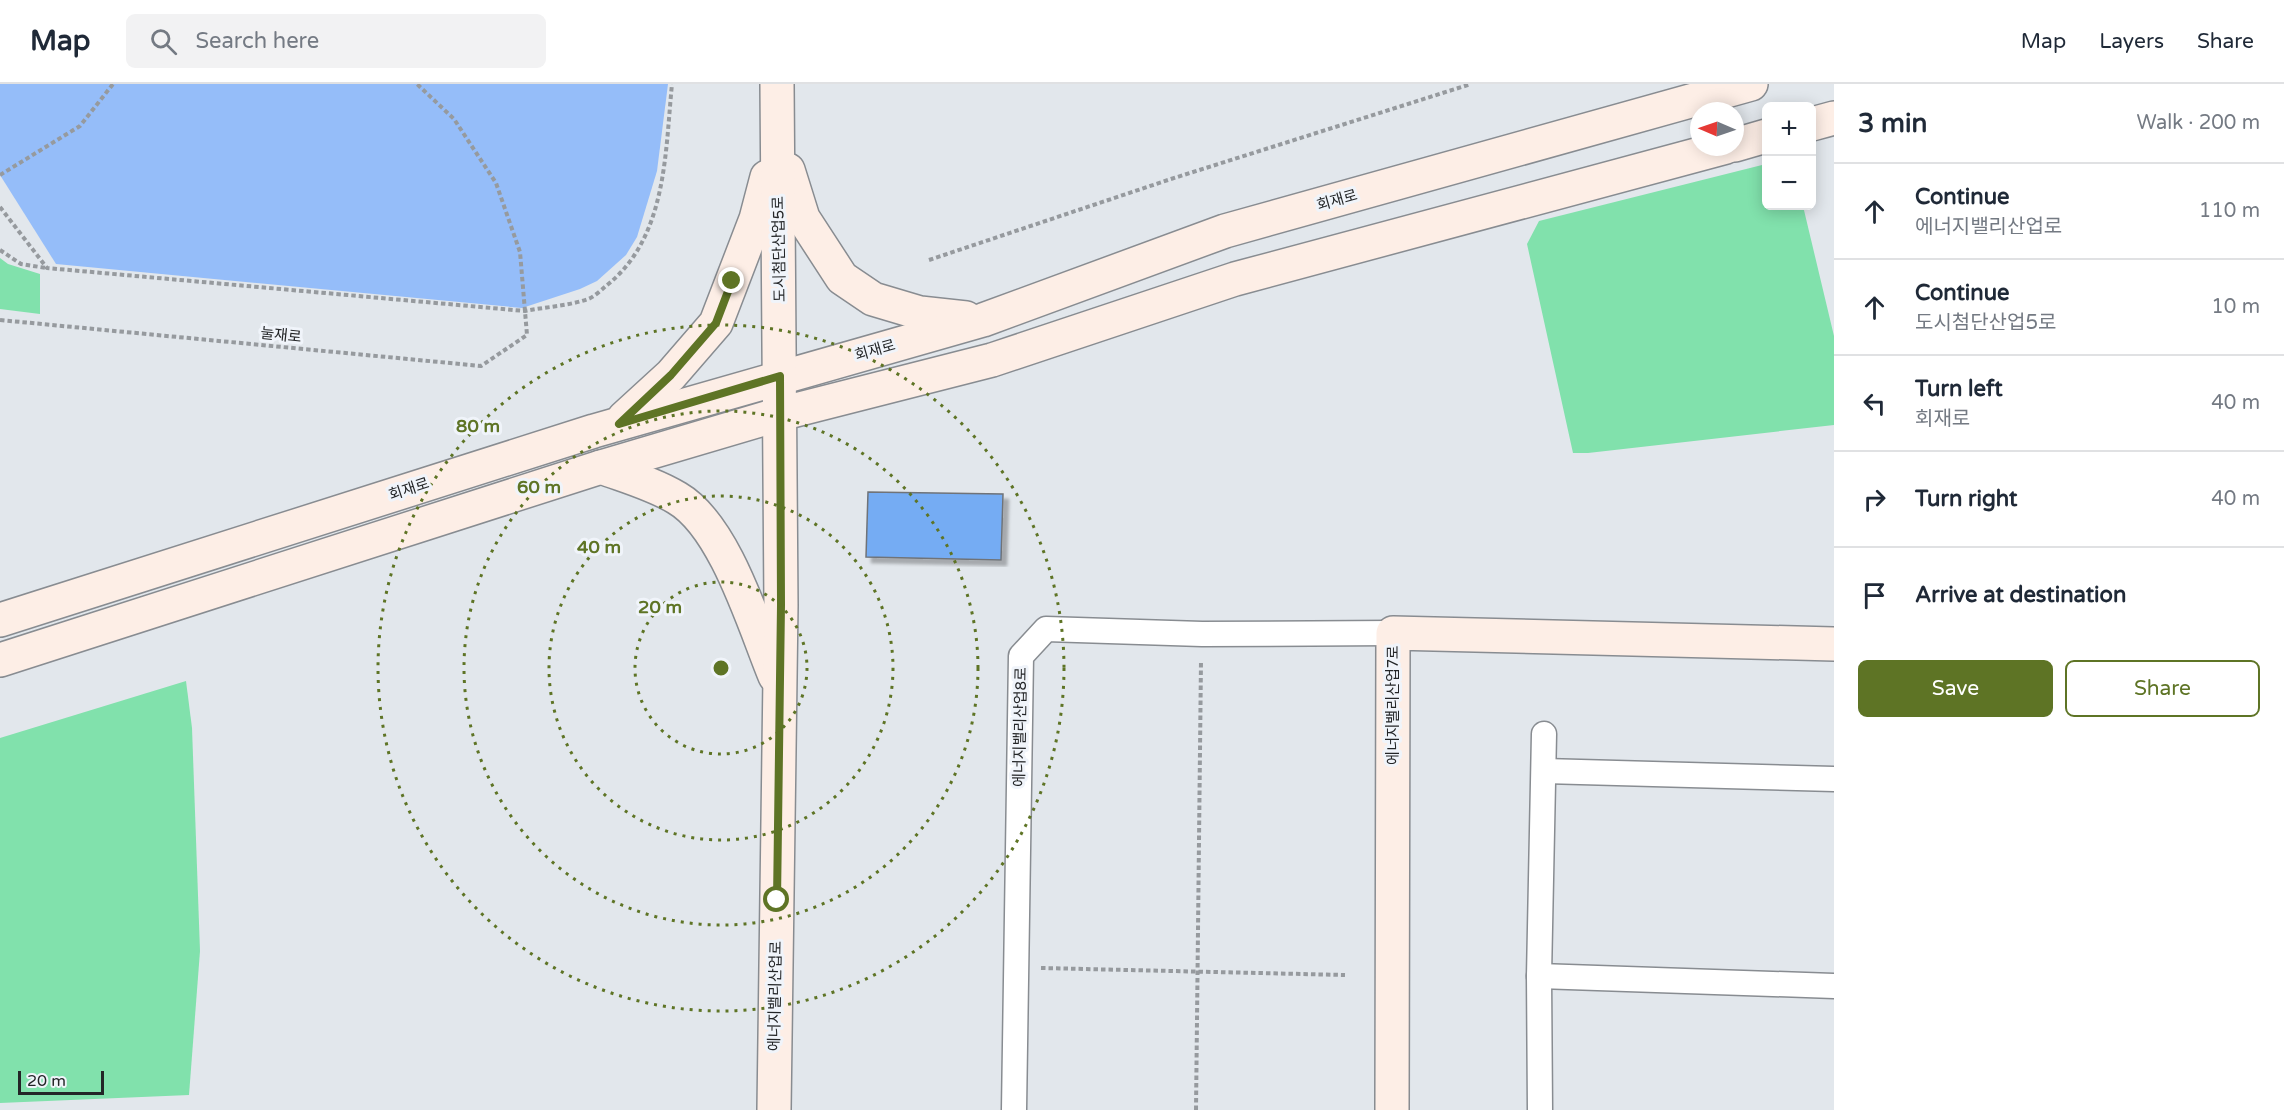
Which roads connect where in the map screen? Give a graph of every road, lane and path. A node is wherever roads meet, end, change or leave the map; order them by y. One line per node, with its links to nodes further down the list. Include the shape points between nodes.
1 (113, 84): 13 (path, via 80,126)
2 (417, 84): 18 (path, 눌재로, via 454,119 496,183 520,252)
3 (672, 84): 18 (path, via 656,214 638,249 621,275 590,299)
4 (777, 84): 9 (main road, 도시첨단산업5로)
5 (1471, 84): 16 (path)
6 (1750, 84): 20 (main road, 회재로, via 1225,231)
7 (1834, 118): 8 (main road)
8 (1816, 123)
9 (778, 137): 20 (main road, via 803,218 842,278 873,299 920,313); 21 (main road, 도시첨단산업5로); 23 (main road, via 756,219 716,323 671,375)
10 (1762, 137): 11 (main road)
11 (1744, 142)
12 (1693, 156): 22 (main road, via 1235,279 992,360)
13 (0, 175)
14 (0, 207): 17 (path)
15 (0, 250): 17 (path, via 21,264)
16 (929, 260)
17 (47, 268): 18 (path)
18 (525, 311): 19 (path, 눌재로, via 527,335 481,366)
19 (0, 320)
20 (983, 320): 21 (main road, 회재로)
21 (780, 376): 22 (main road, 도시첨단산업5로); 23 (main road, 회재로)
22 (780, 414): 24 (main road); 30 (main road, 에너지밸리산업로)
23 (619, 424): 25 (main road, 회재로)
24 (600, 467): 29 (main road); 30 (main road, via 678,498 706,524 728,559)
25 (0, 620)
26 (1393, 633): 27 (street, 에너지밸리산업8로); 28 (main road, 에너지밸리산업7로); 42 (main road, 에너지밸리산업7로)
27 (1202, 634): 34 (street, 에너지밸리산업8로, via 1046,629 1022,656); 35 (path)
28 (1834, 644)
29 (0, 660)
30 (780, 689): 39 (main road, 에너지밸리산업로)
31 (1544, 734): 32 (street)
32 (1544, 771): 33 (street); 37 (street)
33 (1834, 779)
34 (1016, 968): 35 (path); 40 (street, 에너지밸리산업8로)
35 (1198, 972): 36 (path); 41 (path)
36 (1345, 975)
37 (1539, 976): 38 (street); 43 (street)
38 (1834, 986)
39 (774, 1110)
40 (1014, 1110)
41 (1196, 1110)
42 (1392, 1110)
43 (1540, 1110)

